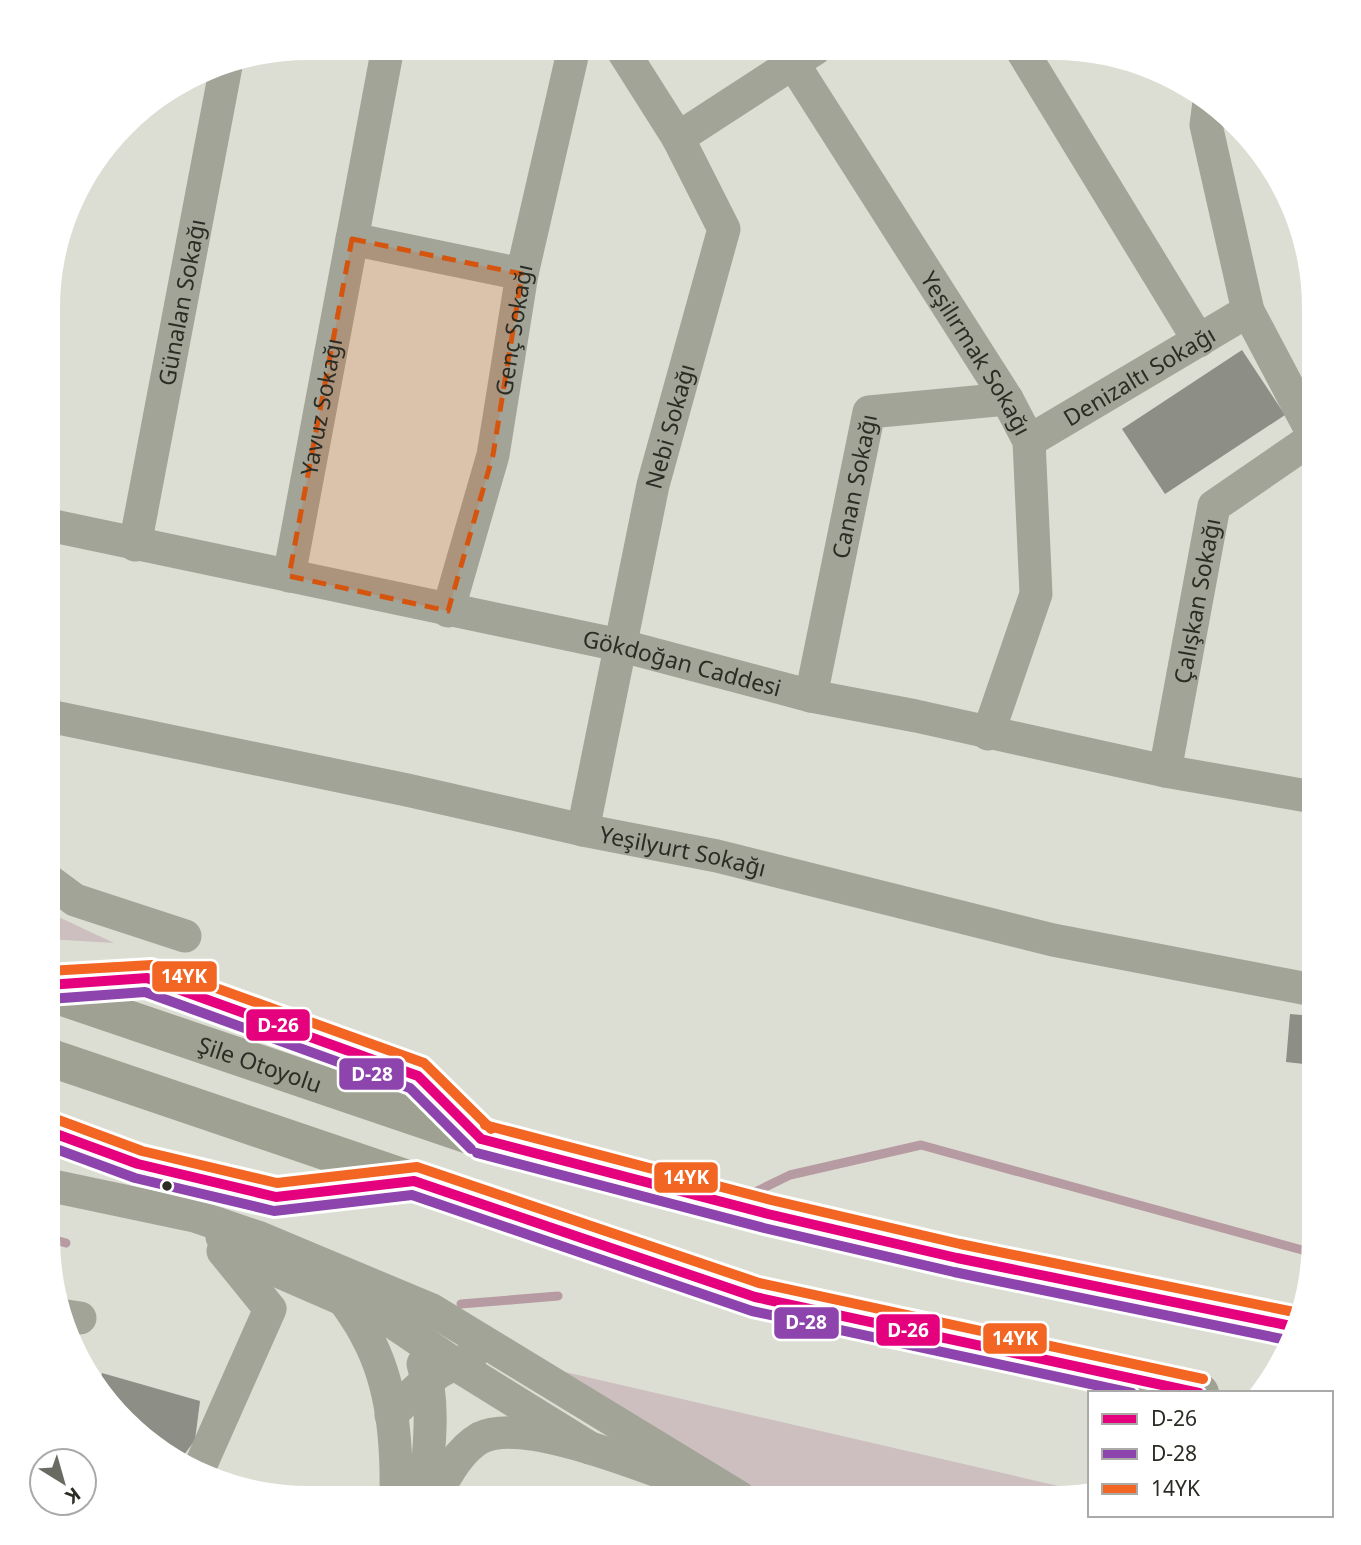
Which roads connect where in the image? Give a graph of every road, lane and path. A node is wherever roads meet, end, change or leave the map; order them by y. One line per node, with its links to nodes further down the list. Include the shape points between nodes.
1 (386, 60): 10 (street, Yavuz Sokağı)
2 (571, 60): 11 (street, Genç Sokağı)
3 (629, 60): 9 (street, Nebi Sokağı)
4 (787, 60): 9 (street)
5 (801, 60): 14 (street, Yeşilırmak Sokağı)
6 (1028, 60): 13 (street)
7 (223, 75): 19 (street, Günalan Sokağı)
8 (1214, 118): 12 (street)
9 (678, 138): 22 (street, Nebi Sokağı, via 724,229 653,485)
10 (352, 239): 11 (street); 20 (street, Yavuz Sokağı)
11 (522, 274): 21 (street, Genç Sokağı, via 493,455)
12 (1248, 312): 13 (street, Denizaltı Sokağı); 15 (street)
13 (1199, 341): 16 (street, Denizaltı Sokağı)
14 (1007, 399): 16 (street, Yeşilırmak Sokağı); 23 (street, Canan Sokağı, via 869,412)
15 (1301, 413)
16 (1029, 441): 25 (street, Yeşilırmak Sokağı, via 1035,594)
17 (1301, 444): 26 (street, Çalışkan Sokağı, via 1214,506)
18 (60, 528): 19 (street, Gökdoğan Caddesi)
19 (135, 545): 20 (street, Gökdoğan Caddesi)
20 (289, 576): 21 (street, Gökdoğan Caddesi)
21 (448, 611): 22 (street, Gökdoğan Caddesi)
22 (619, 645): 23 (street, Gökdoğan Caddesi); 28 (street, Nebi Sokağı)
23 (811, 696): 25 (street, Gökdoğan Caddesi)
24 (60, 718): 28 (street, Yeşilyurt Sokağı)
25 (988, 734): 26 (street, Gökdoğan Caddesi)
26 (1165, 771): 27 (street, Gökdoğan Caddesi)
27 (1302, 795)
28 (583, 830): 32 (street, Yeşilyurt Sokağı, via 717,856 1053,940)
29 (60, 889): 30 (street, via 75,900)
30 (185, 936)
31 (60, 984): 36 (street, via 147,978 418,1076)
32 (1302, 988)
33 (60, 996): 36 (highway, Şile Otoyolu)
34 (60, 1061): 37 (highway)
35 (60, 1135): 37 (street, via 138,1164 276,1197)
36 (481, 1139): 42 (highway, Şile Otoyolu, via 930,1252)
37 (414, 1181): 44 (highway, via 755,1297)
38 (60, 1188): 39 (street)
39 (195, 1216): 40 (street, via 252,1260); 41 (street, via 394,1294); 48 (street, via 270,1310)
40 (344, 1300): 41 (street, via 388,1319); 46 (street, via 367,1336 383,1374)
41 (424, 1324): 43 (street); 45 (street)
42 (1285, 1325)
43 (440, 1371): 45 (street, via 471,1358 487,1360 562,1405); 46 (street); 47 (street); 52 (street, via 430,1414)
44 (1191, 1391)
45 (589, 1406): 50 (street)
46 (391, 1415): 51 (street)
47 (590, 1448): 49 (street); 53 (street, via 514,1431 481,1438 455,1461)
48 (202, 1462)
49 (699, 1485)
50 (720, 1485)
51 (396, 1486)
52 (426, 1486)
53 (441, 1486)

